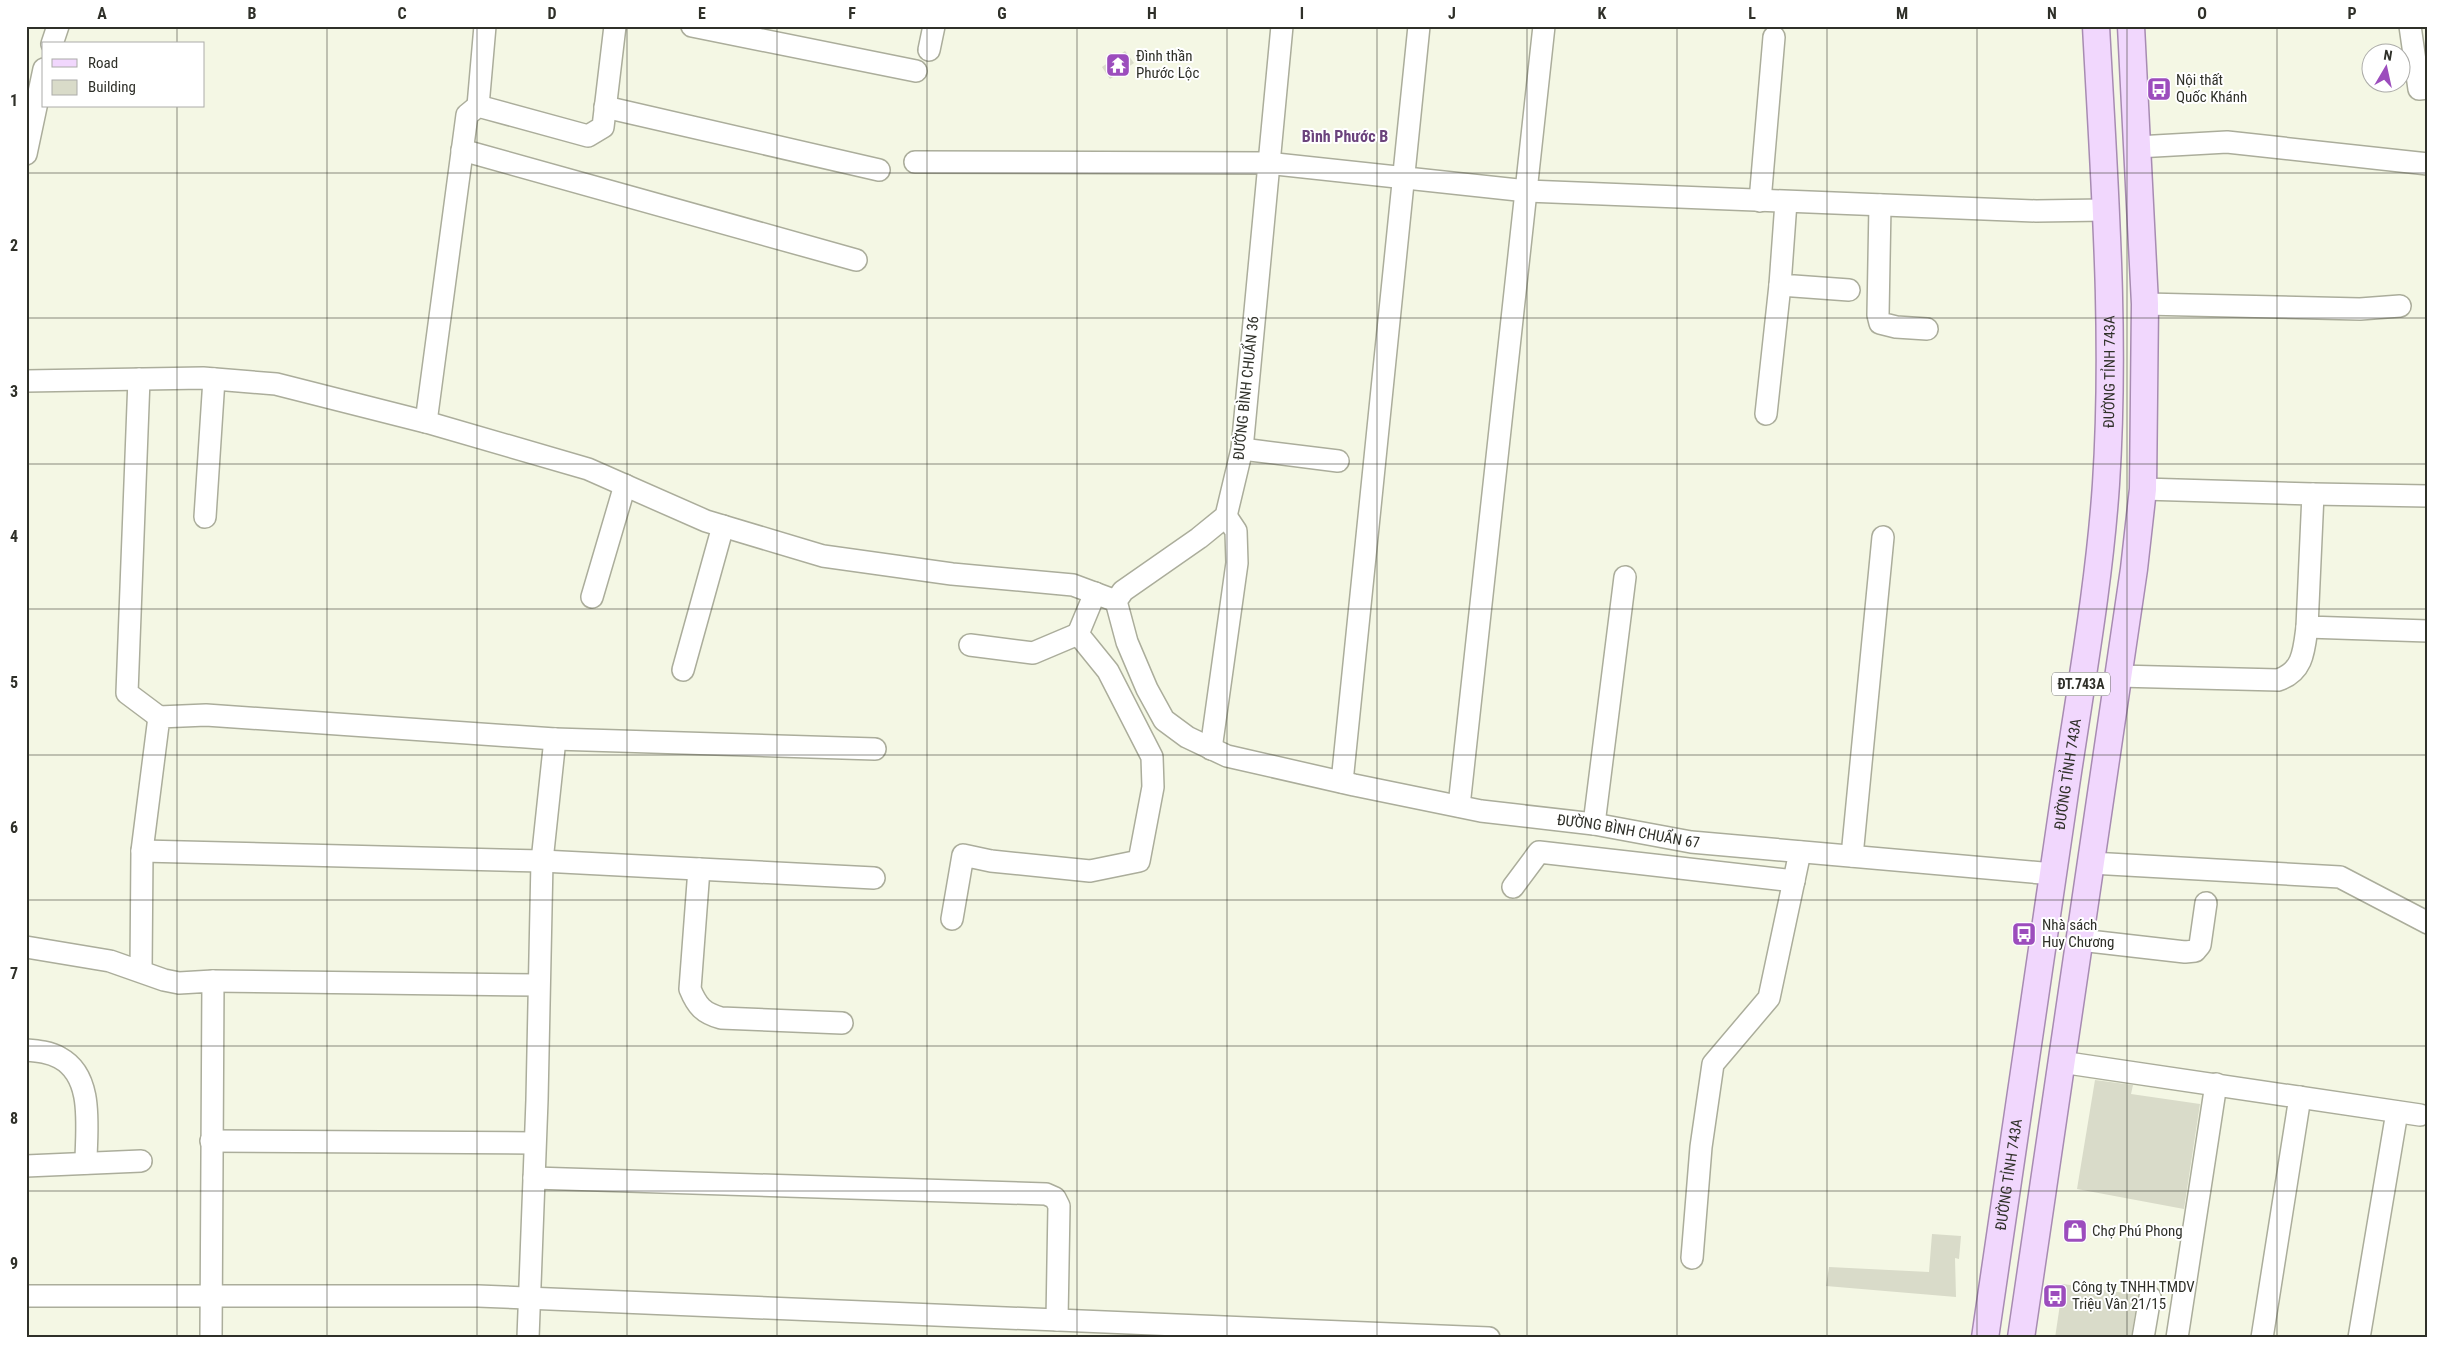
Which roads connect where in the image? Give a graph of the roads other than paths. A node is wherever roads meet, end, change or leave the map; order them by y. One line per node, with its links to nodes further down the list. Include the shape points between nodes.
1 (58, 26): 13 (street)
2 (485, 26): 18 (street)
3 (615, 26): 19 (street)
4 (692, 26): 16 (street)
5 (934, 26): 14 (street)
6 (1282, 26): 24 (street, ĐƯỜNG BÌNH CHUẨN 36)
7 (1419, 26): 27 (street)
8 (1544, 26): 28 (street)
9 (2096, 26): 32 (main road, ĐƯỜNG TỈNH 743A / ĐT.743A)
10 (2131, 26): 20 (main road, ĐT.743A)
11 (2410, 26): 17 (street, via 2419,89)
12 (1774, 38): 29 (street)
13 (53, 42)
14 (929, 50)
15 (38, 70): 22 (street, via 36,113)
16 (916, 71)
17 (2428, 88)
18 (478, 106): 19 (street, via 588,136 603,127); 21 (street, via 467,115)
19 (606, 107): 26 (street)
20 (2138, 147): 25 (street, via 2227,142); 36 (main road, ĐT.743A)
21 (462, 150): 33 (street); 43 (street)
22 (26, 154)
23 (914, 162): 24 (street)
24 (1267, 163): 27 (street); 44 (street, ĐƯỜNG BÌNH CHUẨN 36)
25 (2428, 164)
26 (880, 170)
27 (1403, 178): 28 (street); 68 (street)
28 (1527, 192): 29 (street); 69 (street)
29 (1760, 201): 30 (street)
30 (1786, 202): 31 (street); 34 (street)
31 (1880, 205): 32 (street, via 2036,211); 38 (street, via 1880,323)
32 (2105, 210): 77 (main road, ĐƯỜNG TỈNH 743A / ĐT.743A, via 2112,362 2106,487 2098,564)
33 (856, 260)
34 (1780, 285): 35 (street); 42 (street)
35 (1849, 290)
36 (2145, 304): 37 (street, via 2360,309); 47 (main road, ĐT.743A)
37 (2400, 306)
38 (1927, 329)
39 (139, 379): 40 (street); 41 (street); 64 (street, via 127,693)
40 (214, 379): 43 (street, via 276,384); 51 (street)
41 (26, 381)
42 (1766, 414)
43 (426, 422): 46 (street, via 588,468)
44 (1242, 448): 45 (street); 50 (street, ĐƯỜNG BÌNH CHUẨN 36)
45 (1338, 460)
46 (625, 486): 52 (street); 56 (street)
47 (2143, 489): 48 (street); 63 (main road, ĐT.743A)
48 (2312, 494): 49 (street); 58 (street)
49 (2428, 496)
50 (1226, 516): 57 (street, via 1123,592); 66 (street, via 1236,531 1237,563)
51 (204, 517)
52 (723, 526): 55 (street, via 824,556 952,574 1073,585); 62 (street)
53 (1883, 537): 73 (street)
54 (1625, 577): 70 (street)
55 (1095, 593): 57 (street); 60 (street)
56 (592, 597)
57 (1116, 602): 66 (street, via 1127,642 1146,689 1164,720 1187,737)
58 (2308, 627): 59 (street); 63 (street, via 2298,667 2291,676 2278,680)
59 (2428, 631)
60 (1078, 634): 61 (street, via 1033,654); 82 (street, via 1108,671 1152,757 1153,787 1139,861 1090,871 963,855)
61 (970, 645)
62 (683, 670)
63 (2118, 676): 75 (main road, ĐT.743A)
64 (159, 717): 65 (street, via 206,715); 71 (street)
65 (555, 739): 67 (street); 74 (street)
66 (1211, 748): 68 (street, ĐƯỜNG BÌNH CHUẨN 67, via 1227,756)
67 (875, 749)
68 (1342, 782): 69 (street, ĐƯỜNG BÌNH CHUẨN 67)
69 (1459, 806): 70 (street, ĐƯỜNG BÌNH CHUẨN 67)
70 (1594, 824): 72 (street, ĐƯỜNG BÌNH CHUẨN 67, via 1691,842)
71 (142, 851): 74 (street); 86 (street)
72 (1800, 852): 73 (street, ĐƯỜNG BÌNH CHUẨN 67); 79 (street)
73 (1852, 856): 77 (street, ĐƯỜNG BÌNH CHUẨN 67)
74 (542, 861): 76 (street); 88 (street)
75 (2091, 864): 83 (street, via 2340,877); 84 (main road, ĐT.743A)
76 (699, 869): 78 (street); 89 (street, via 690,989 696,1005 721,1018)
77 (2053, 874): 113 (main road, ĐƯỜNG TỈNH 743A / ĐT.743A)
78 (874, 878)
79 (1794, 881): 80 (street, via 1539,852); 102 (street, via 1769,998 1713,1064 1701,1147)
80 (1513, 887)
81 (2206, 902): 84 (street, via 2200,945 2195,951)
82 (952, 919)
83 (2428, 923)
84 (2080, 940): 91 (main road, ĐT.743A)
85 (26, 947): 86 (street, via 110,961)
86 (141, 971): 87 (street, via 179,983)
87 (213, 981): 88 (street); 96 (street)
88 (538, 985): 97 (street)
89 (842, 1023)
90 (26, 1050): 99 (street, via 48,1052 62,1058 76,1072 85,1092)
91 (2061, 1062): 92 (street); 114 (main road, ĐT.743A)
92 (2216, 1084): 93 (street); 116 (street)
93 (2300, 1097): 94 (street); 117 (street)
94 (2397, 1112): 95 (street); 118 (street)
95 (2420, 1115)
96 (211, 1141): 97 (street); 104 (street)
97 (534, 1143): 101 (street)
98 (141, 1160): 99 (street)
99 (86, 1163): 100 (street)
100 (26, 1166)
101 (534, 1178): 106 (street); 107 (street, via 1046,1194 1055,1198 1058,1206)
102 (1692, 1258)
103 (26, 1296): 104 (street)
104 (210, 1297): 106 (street); 110 (street)
105 (2150, 1297): 115 (street)
106 (529, 1298): 107 (street); 111 (street)
107 (1057, 1320): 108 (street)
108 (1140, 1331): 109 (street)
109 (1410, 1336): 112 (street)
110 (211, 1338)
111 (528, 1338)
112 (1489, 1338)
113 (1984, 1338)
114 (2021, 1338)
115 (2143, 1338)
116 (2177, 1338)
117 (2262, 1338)
118 (2359, 1338)

